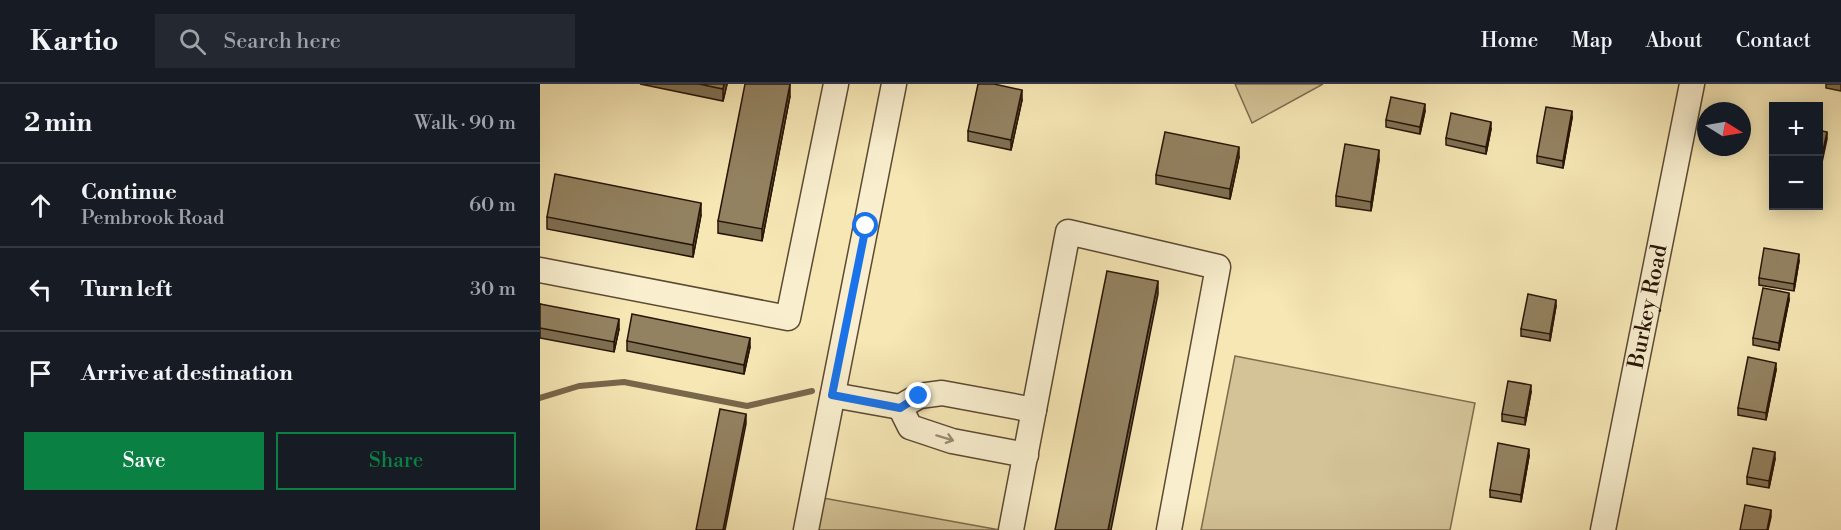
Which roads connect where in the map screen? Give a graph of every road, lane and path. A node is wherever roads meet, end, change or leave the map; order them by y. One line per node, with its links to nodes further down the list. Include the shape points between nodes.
1 (836, 84): 4 (street, via 788,318)
2 (894, 84): 5 (street)
3 (1692, 84): 12 (street, Burkey Road)
4 (540, 270)
5 (832, 395): 6 (street); 9 (street)
6 (900, 408): 7 (street, via 919,396 942,393); 8 (street, one-way to 8, via 910,427 952,441)
7 (1034, 410): 8 (street); 11 (street, via 1068,232 1218,267)
8 (1026, 455): 10 (street)
9 (806, 530)
10 (1011, 530)
11 (1169, 530)
12 (1603, 530)

